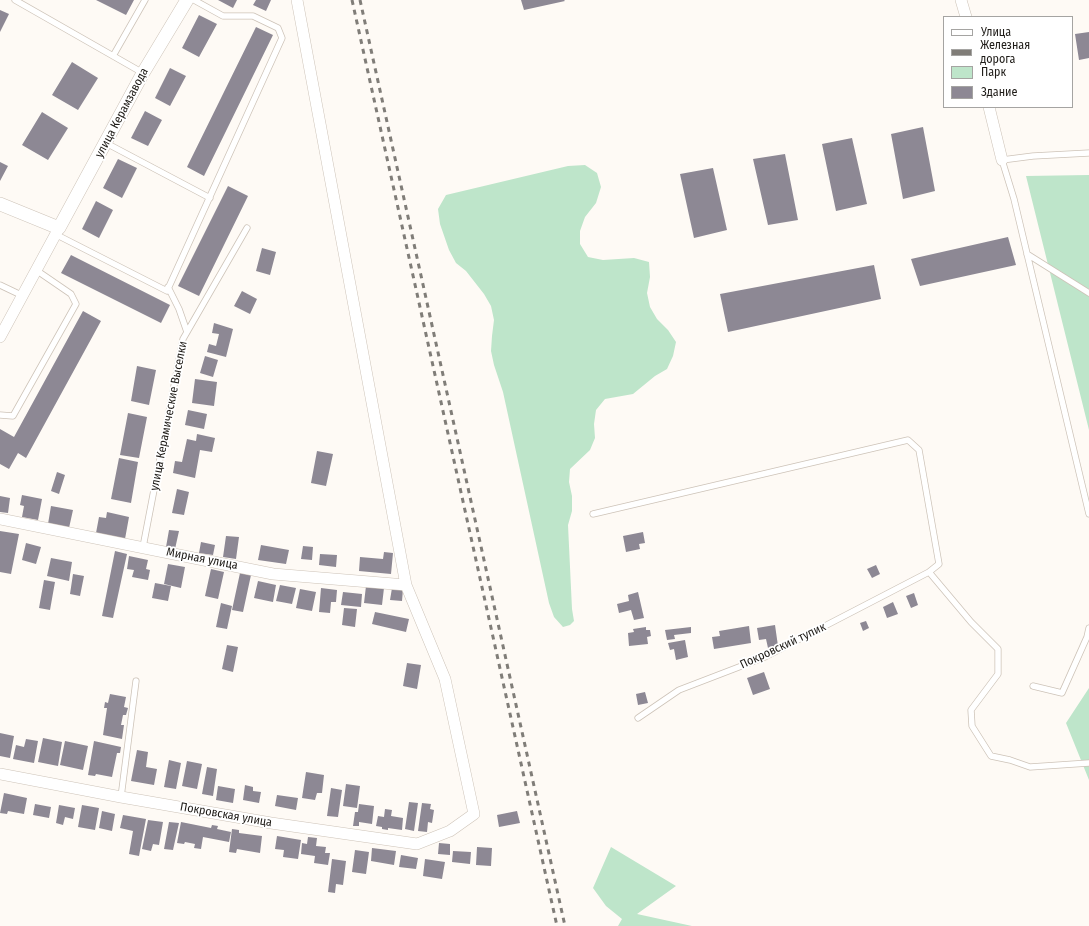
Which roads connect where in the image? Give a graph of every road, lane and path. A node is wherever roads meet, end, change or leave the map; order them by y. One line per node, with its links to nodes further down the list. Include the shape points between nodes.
1 (15, 0): 8 (lane)
2 (145, 0): 8 (lane)
3 (187, 0): 9 (street, улица Керамзавода)
4 (194, 0): 14 (lane, via 223,16 253,16 278,28 282,38)
5 (297, 0): 32 (street)
6 (961, 0): 7 (street)
7 (966, 16)
8 (113, 56): 9 (lane)
9 (143, 73): 11 (street, улица Керамзавода)
10 (989, 108): 13 (street)
11 (106, 142): 14 (lane); 17 (street, улица Керамзавода)
12 (1089, 153): 13 (lane)
13 (1002, 160): 18 (lane)
14 (210, 198): 21 (lane)
15 (0, 204): 17 (street)
16 (247, 228): 24 (lane, улица Керамические Выселки)
17 (57, 231): 19 (street, улица Керамзавода); 21 (lane, via 167,290)
18 (1027, 254): 22 (lane); 28 (lane)
19 (35, 270): 23 (street, улица Керамзавода); 26 (lane, via 71,294 76,304 14,416)
20 (0, 285): 23 (lane)
21 (168, 287): 24 (lane)
22 (1089, 293)
23 (21, 295): 25 (street, улица Керамзавода)
24 (187, 332): 30 (lane, улица Керамические Выселки, via 183,339)
25 (0, 337)
26 (0, 415)
27 (592, 514): 31 (lane, via 908,440 919,450 939,564)
28 (1089, 514)
29 (0, 519): 30 (street, Мирная улица)
30 (143, 548): 32 (street, Мирная улица, via 273,574)
31 (929, 572): 36 (lane, Покровский тупик, via 765,657 679,690); 37 (lane, via 971,622 998,649 998,674 971,710 972,726 991,756 1030,767)
32 (406, 585): 39 (street, Покровская улица, via 445,679 474,814 450,831 417,844 271,823)
33 (1089, 628): 35 (lane, via 1062,693)
34 (136, 681): 39 (lane)
35 (1033, 686)
36 (638, 718)
37 (1089, 763)
38 (0, 774): 39 (street, Покровская улица)
39 (121, 797)

